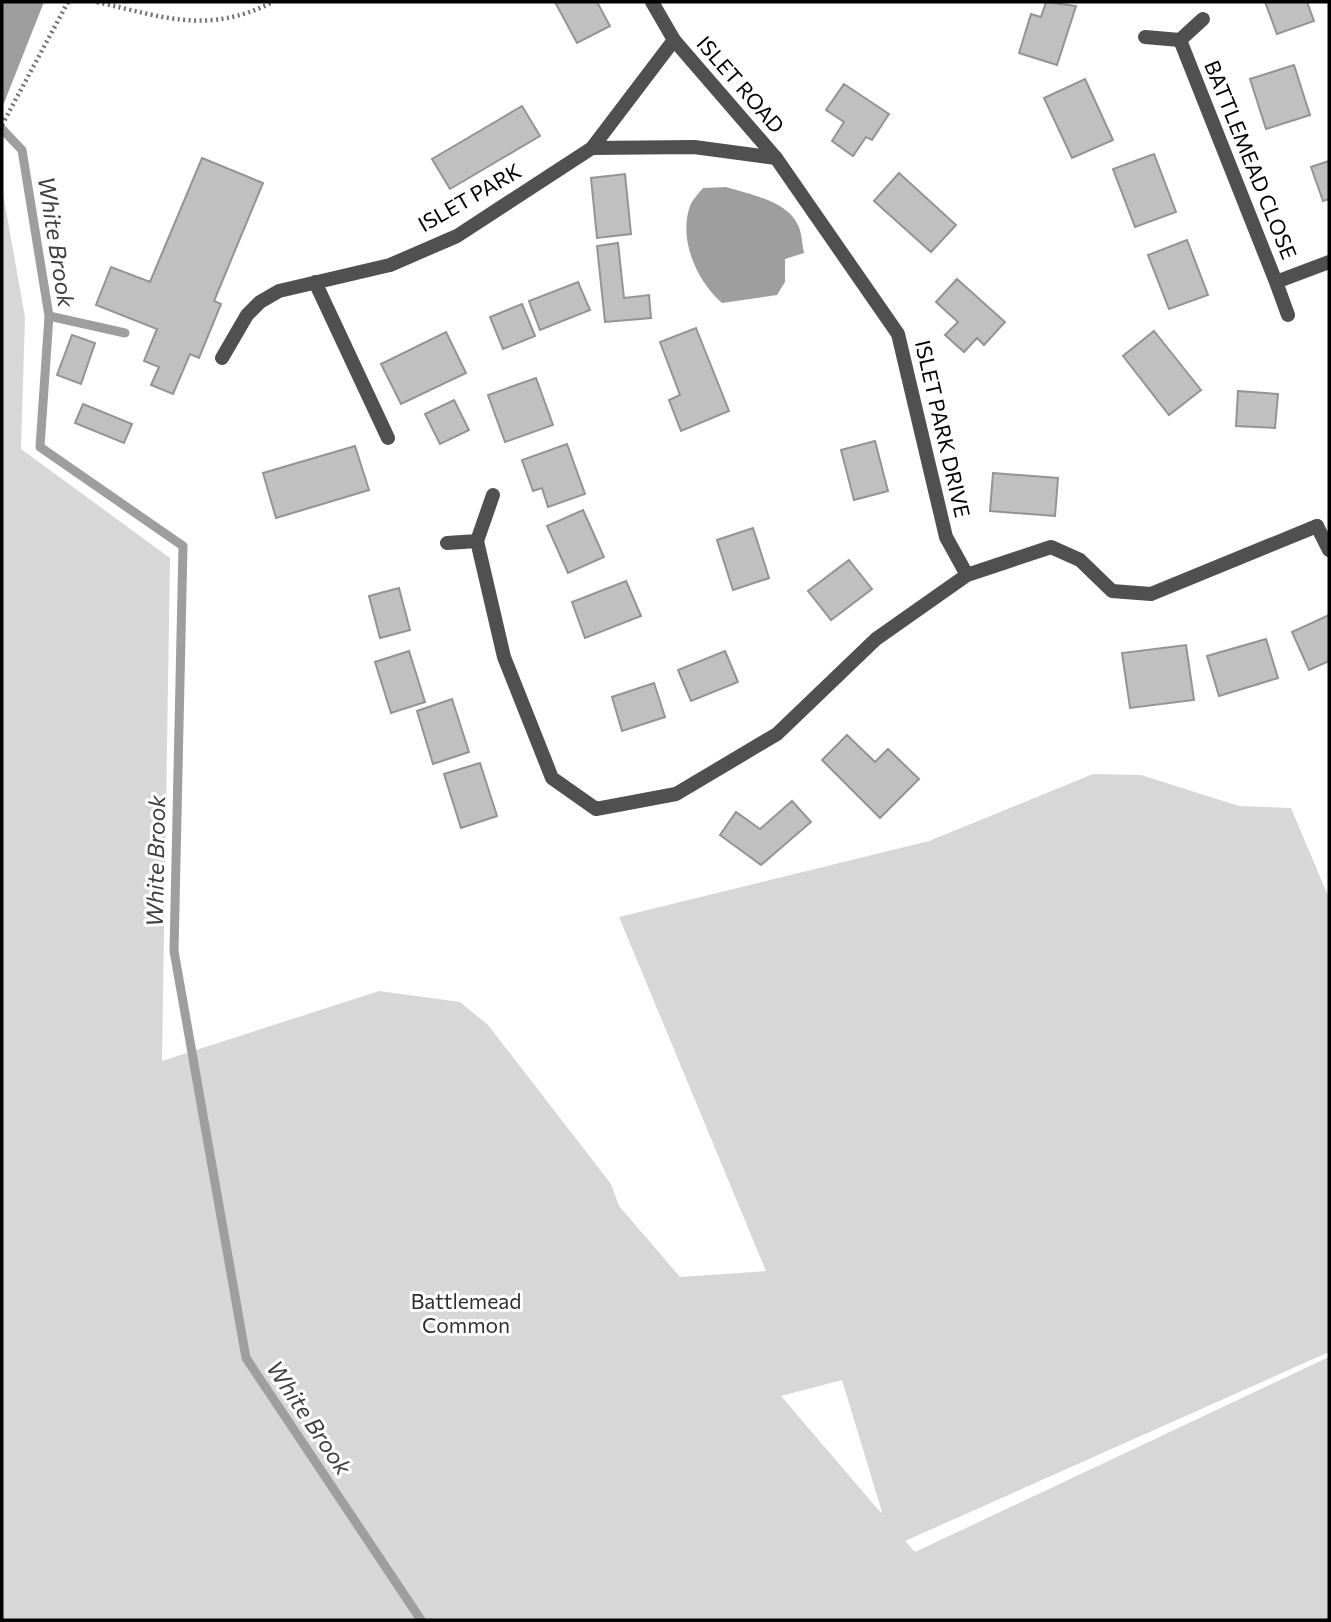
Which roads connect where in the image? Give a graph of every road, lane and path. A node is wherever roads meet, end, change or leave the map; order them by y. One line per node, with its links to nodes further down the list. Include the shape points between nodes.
1 (68, 2): 9 (path)
2 (97, 2): 3 (path, via 191,23 248,14)
3 (273, 2)
4 (652, 2): 7 (street, ISLET ROAD)
5 (1203, 19): 8 (street)
6 (1145, 37): 8 (street)
7 (674, 40): 10 (street, ISLET PARK); 11 (street, ISLET ROAD)
8 (1180, 40): 14 (street, BATTLEMEAD CLOSE)
9 (2, 125)
10 (592, 148): 11 (street, via 694,147); 13 (street, ISLET PARK, via 457,236 390,265)
11 (776, 158): 22 (street, ISLET PARK DRIVE, via 898,334 946,537)
12 (1329, 262): 14 (street, BATTLEMEAD CLOSE)
13 (315, 282): 16 (street, ISLET PARK, via 279,291 260,302); 17 (street)
14 (1276, 282): 15 (street)
15 (1287, 315)
16 (222, 358)
17 (388, 438)
18 (493, 495): 19 (street)
19 (477, 541): 20 (street); 22 (street, via 504,657 552,778 596,809 676,794 777,734 876,639)
20 (447, 543)
21 (1329, 550): 22 (street, via 1317,526 1151,594 1112,591 1080,560 1051,547)
22 (967, 576)

